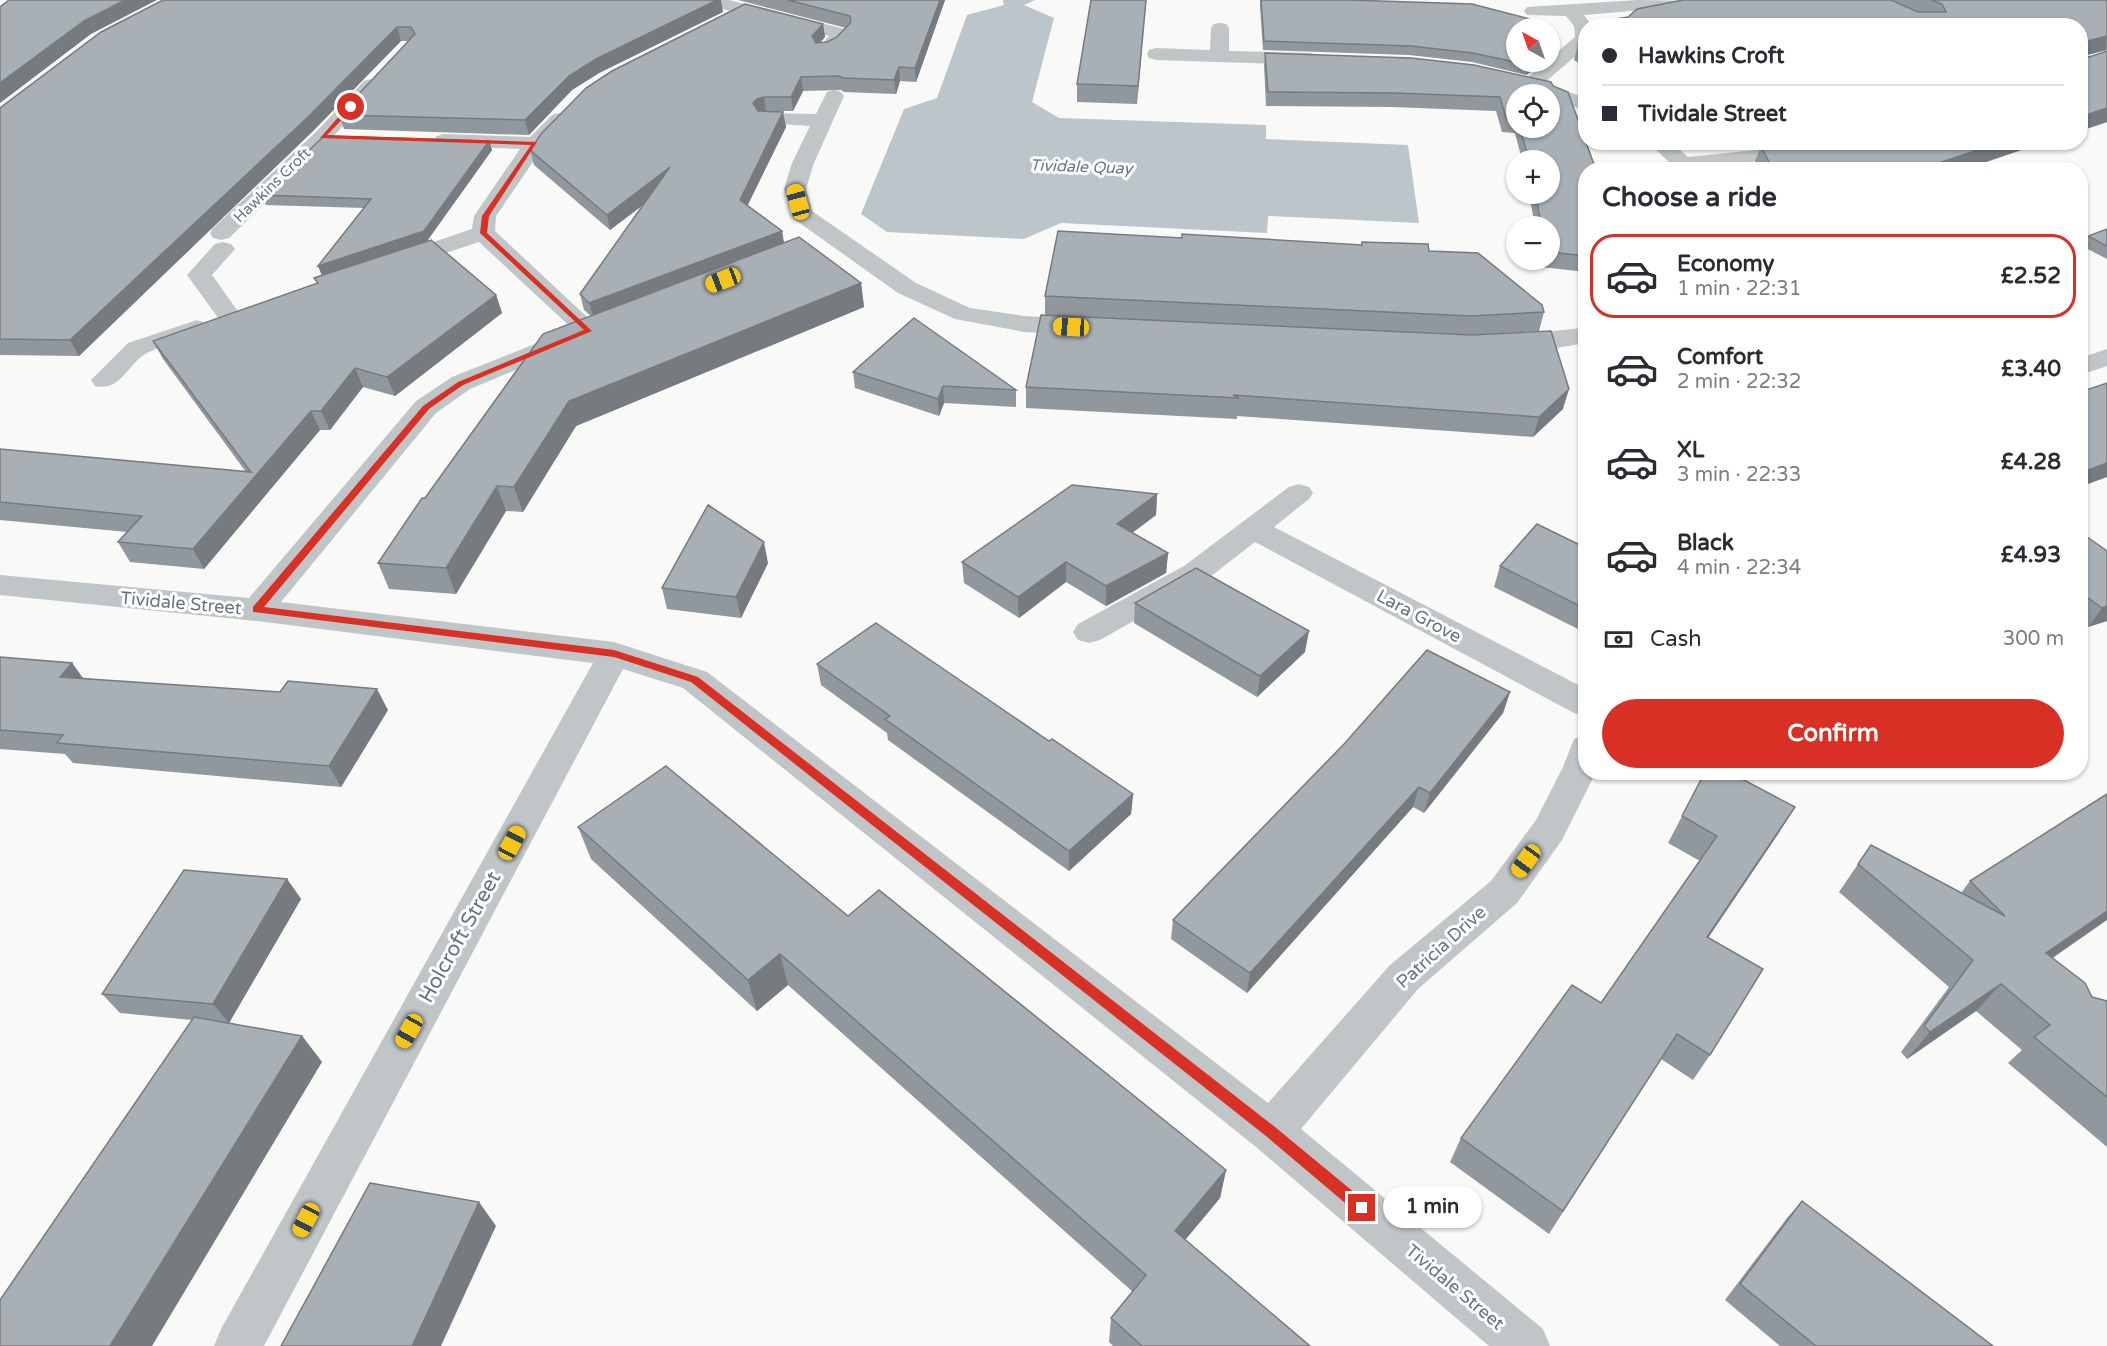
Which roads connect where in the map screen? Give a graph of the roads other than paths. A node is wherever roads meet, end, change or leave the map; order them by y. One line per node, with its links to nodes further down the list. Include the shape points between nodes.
1 (708, 0): 3 (street)
2 (1689, 0): 5 (street)
3 (744, 10): 7 (street); 10 (street, via 842,34)
4 (1533, 11): 5 (street)
5 (1570, 11): 6 (street)
6 (1578, 20)
7 (712, 26)
8 (1220, 28): 12 (street)
9 (1578, 44): 16 (street)
10 (825, 50)
11 (1156, 54): 12 (street)
12 (1219, 56): 13 (street)
13 (1333, 60)
14 (384, 71): 23 (street, Hawkins Croft)
15 (1511, 80): 16 (street)
16 (1531, 84)
17 (1560, 95): 19 (street)
18 (834, 96): 22 (street)
19 (1578, 102)
20 (573, 104): 26 (street)
21 (766, 119): 22 (street)
22 (822, 120): 33 (street, via 795,189 802,214 823,242 964,314 1024,324)
23 (322, 137): 24 (street, Hawkins Croft); 38 (street, Hawkins Croft, via 222,241 199,275 241,313 137,348)
24 (346, 137)
25 (429, 140): 26 (street)
26 (535, 143): 31 (street, via 485,216)
27 (1668, 150): 29 (street)
28 (1778, 150): 30 (street)
29 (1682, 162)
30 (1720, 162)
31 (483, 233): 32 (street); 42 (street, via 600,327 461,383 426,407)
32 (373, 270)
33 (1107, 328)
34 (1578, 336): 35 (street)
35 (1490, 344)
36 (2107, 357): 37 (street)
37 (2088, 364)
38 (105, 380)
39 (1299, 493): 40 (street)
40 (1253, 529): 43 (street, via 1195,573); 45 (street, Lara Grove)
41 (0, 585): 42 (street, Tividale Street)
42 (257, 610): 44 (street, Tividale Street)
43 (1089, 632)
44 (614, 654): 47 (street, Tividale Street, via 695,680); 48 (street, Holcroft Street)
45 (1578, 700)
46 (1578, 773): 47 (street, Patricia Drive, via 1549,830 1503,892 1404,977)
47 (1271, 1131): 49 (street, Tividale Street)
48 (238, 1346)
49 (1526, 1346)

